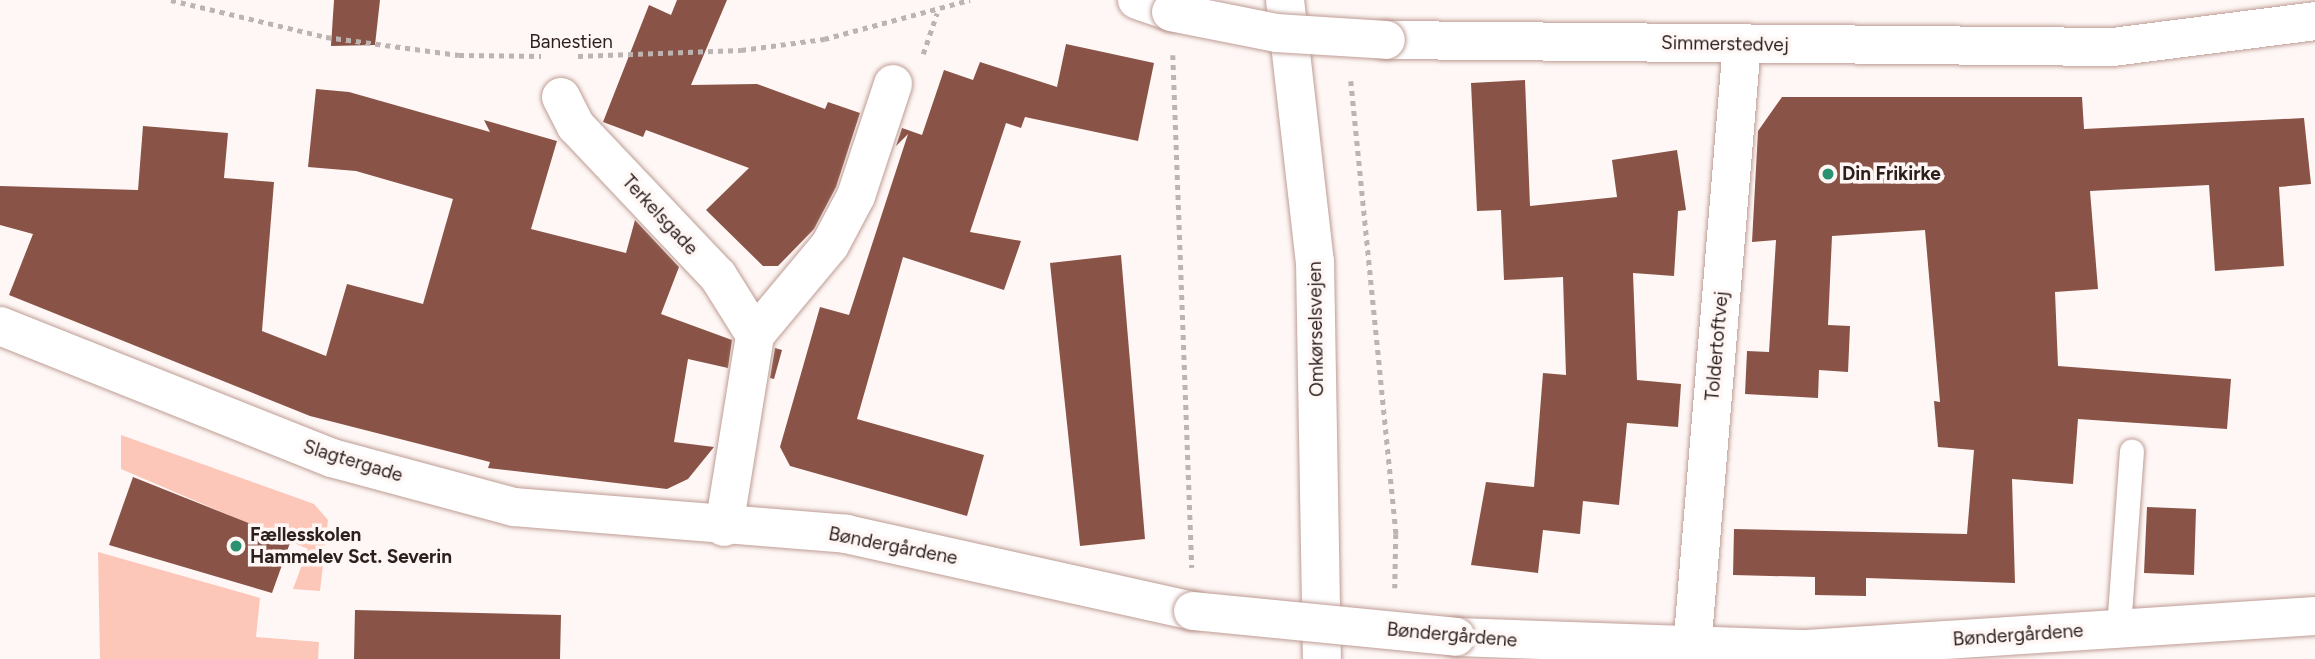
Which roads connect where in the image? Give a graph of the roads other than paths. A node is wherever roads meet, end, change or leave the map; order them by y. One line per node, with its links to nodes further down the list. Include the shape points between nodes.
1 (1285, 0): 15 (street, Omkørselsvejen, via 1315,262)
2 (1154, 6): 4 (street, Simmerstedvej, bridge, via 1276,33 1386,40)
3 (2315, 21): 4 (street, Simmerstedvej, via 2113,47)
4 (1742, 44): 13 (street, Toldertoftvej)
5 (893, 84): 8 (street, via 856,196 830,245)
6 (561, 97): 8 (street, Terkelsgade, via 576,125 718,276)
7 (0, 326): 10 (street, Slagtergade, via 332,458 514,507)
8 (755, 335): 10 (street)
9 (2132, 451): 12 (lane)
10 (724, 527): 14 (street, Bøndergårdene, bridge, via 846,534 1193,611)
11 (2315, 615): 12 (street, Bøndergårdene)
12 (2119, 628): 13 (street, Bøndergårdene, via 1807,649)
13 (1692, 649): 14 (street, Bøndergårdene)
14 (1578, 652)
15 (1322, 659)

